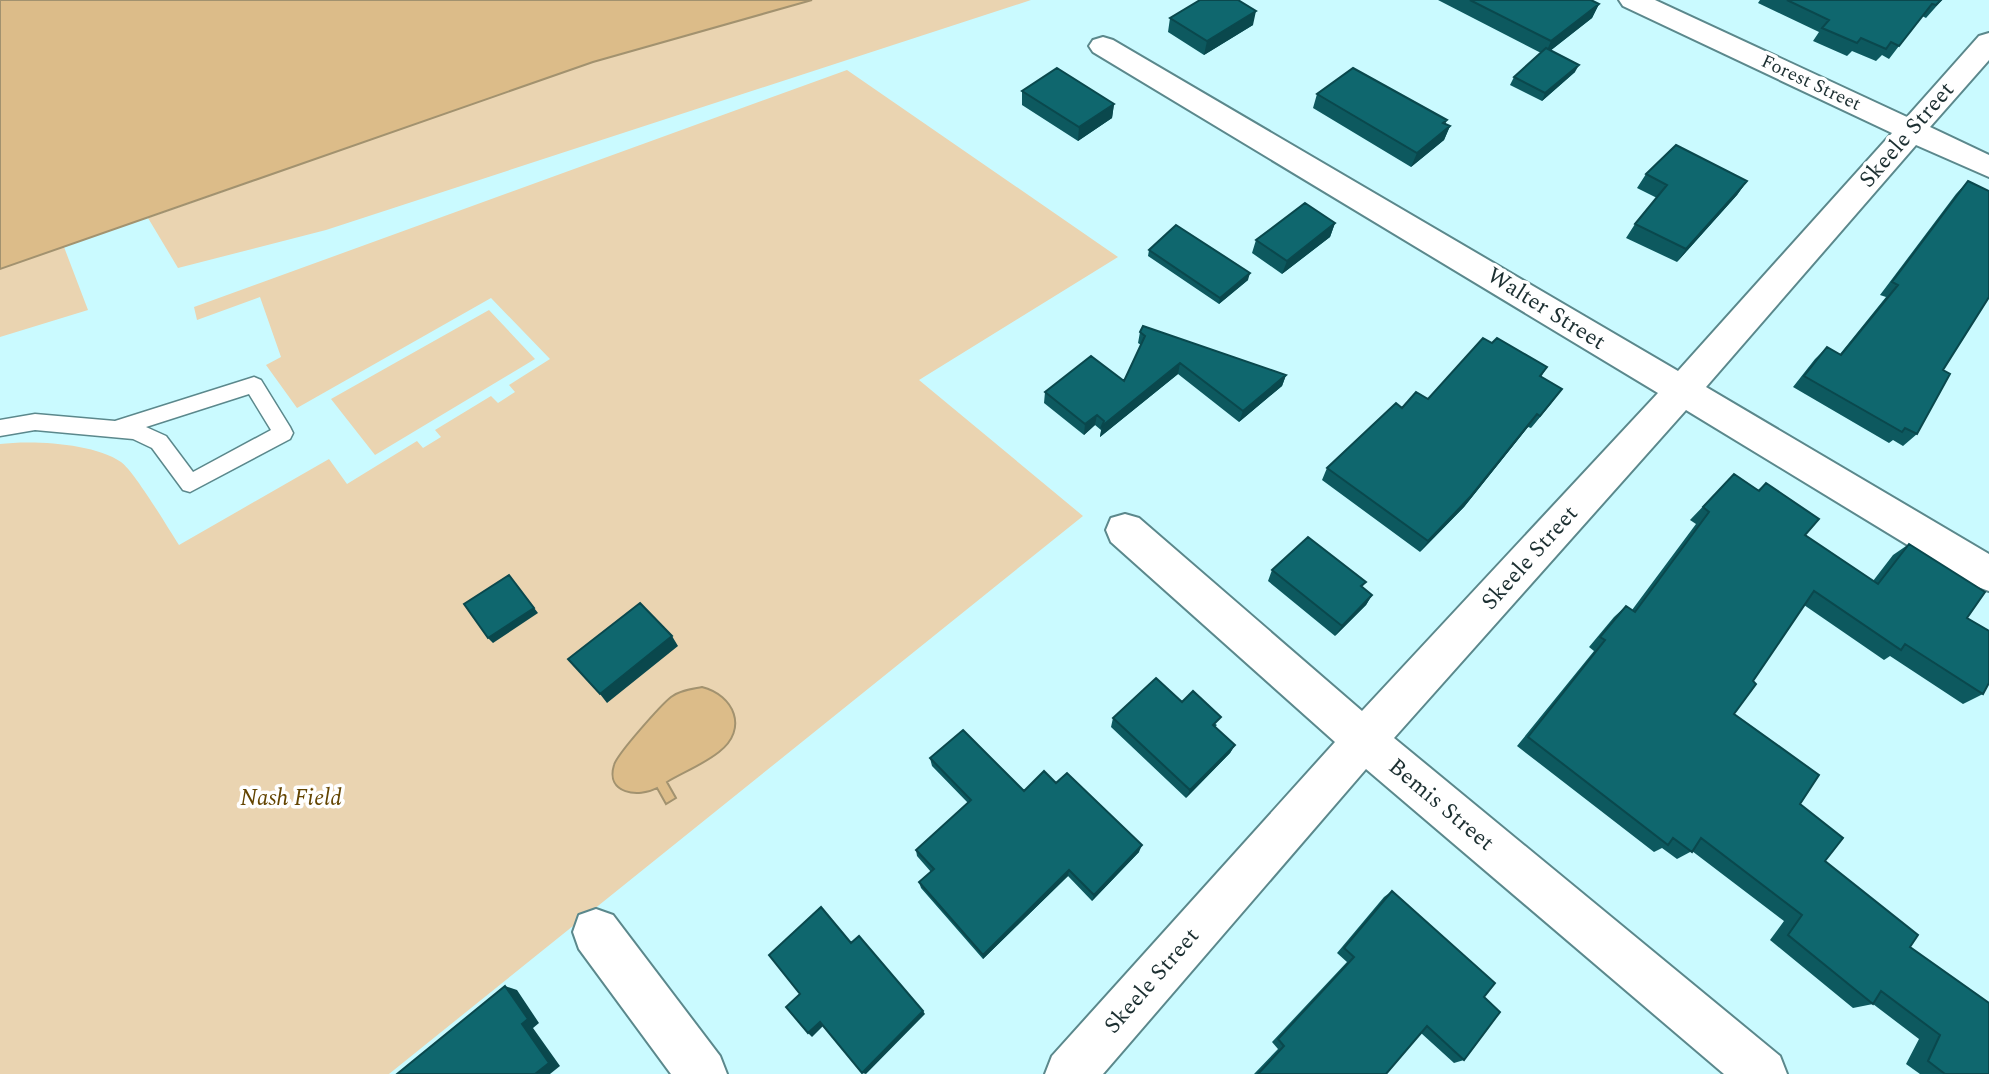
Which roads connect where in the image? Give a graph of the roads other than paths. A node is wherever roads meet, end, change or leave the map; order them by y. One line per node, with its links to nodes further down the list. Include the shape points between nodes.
1 (1633, 0): 4 (street, Forest Street)
2 (1989, 42): 4 (street, Skeele Street)
3 (1103, 46): 6 (street, Walter Street, via 1357,193)
4 (1910, 130): 5 (street, Forest Street); 6 (street, Skeele Street)
5 (1989, 167)
6 (1681, 392): 10 (street, Walter Street); 11 (street, Skeele Street)
7 (0, 428): 8 (lane, via 35,422)
8 (115, 429): 8 (lane, via 159,442 190,484 283,433 254,385)
9 (1125, 530): 11 (street, Bemis Street)
10 (1989, 574)
11 (1364, 740): 14 (street, Skeele Street); 15 (street, Bemis Street)
12 (596, 932): 13 (street)
13 (702, 1074)
14 (1070, 1074)
15 (1762, 1074)

